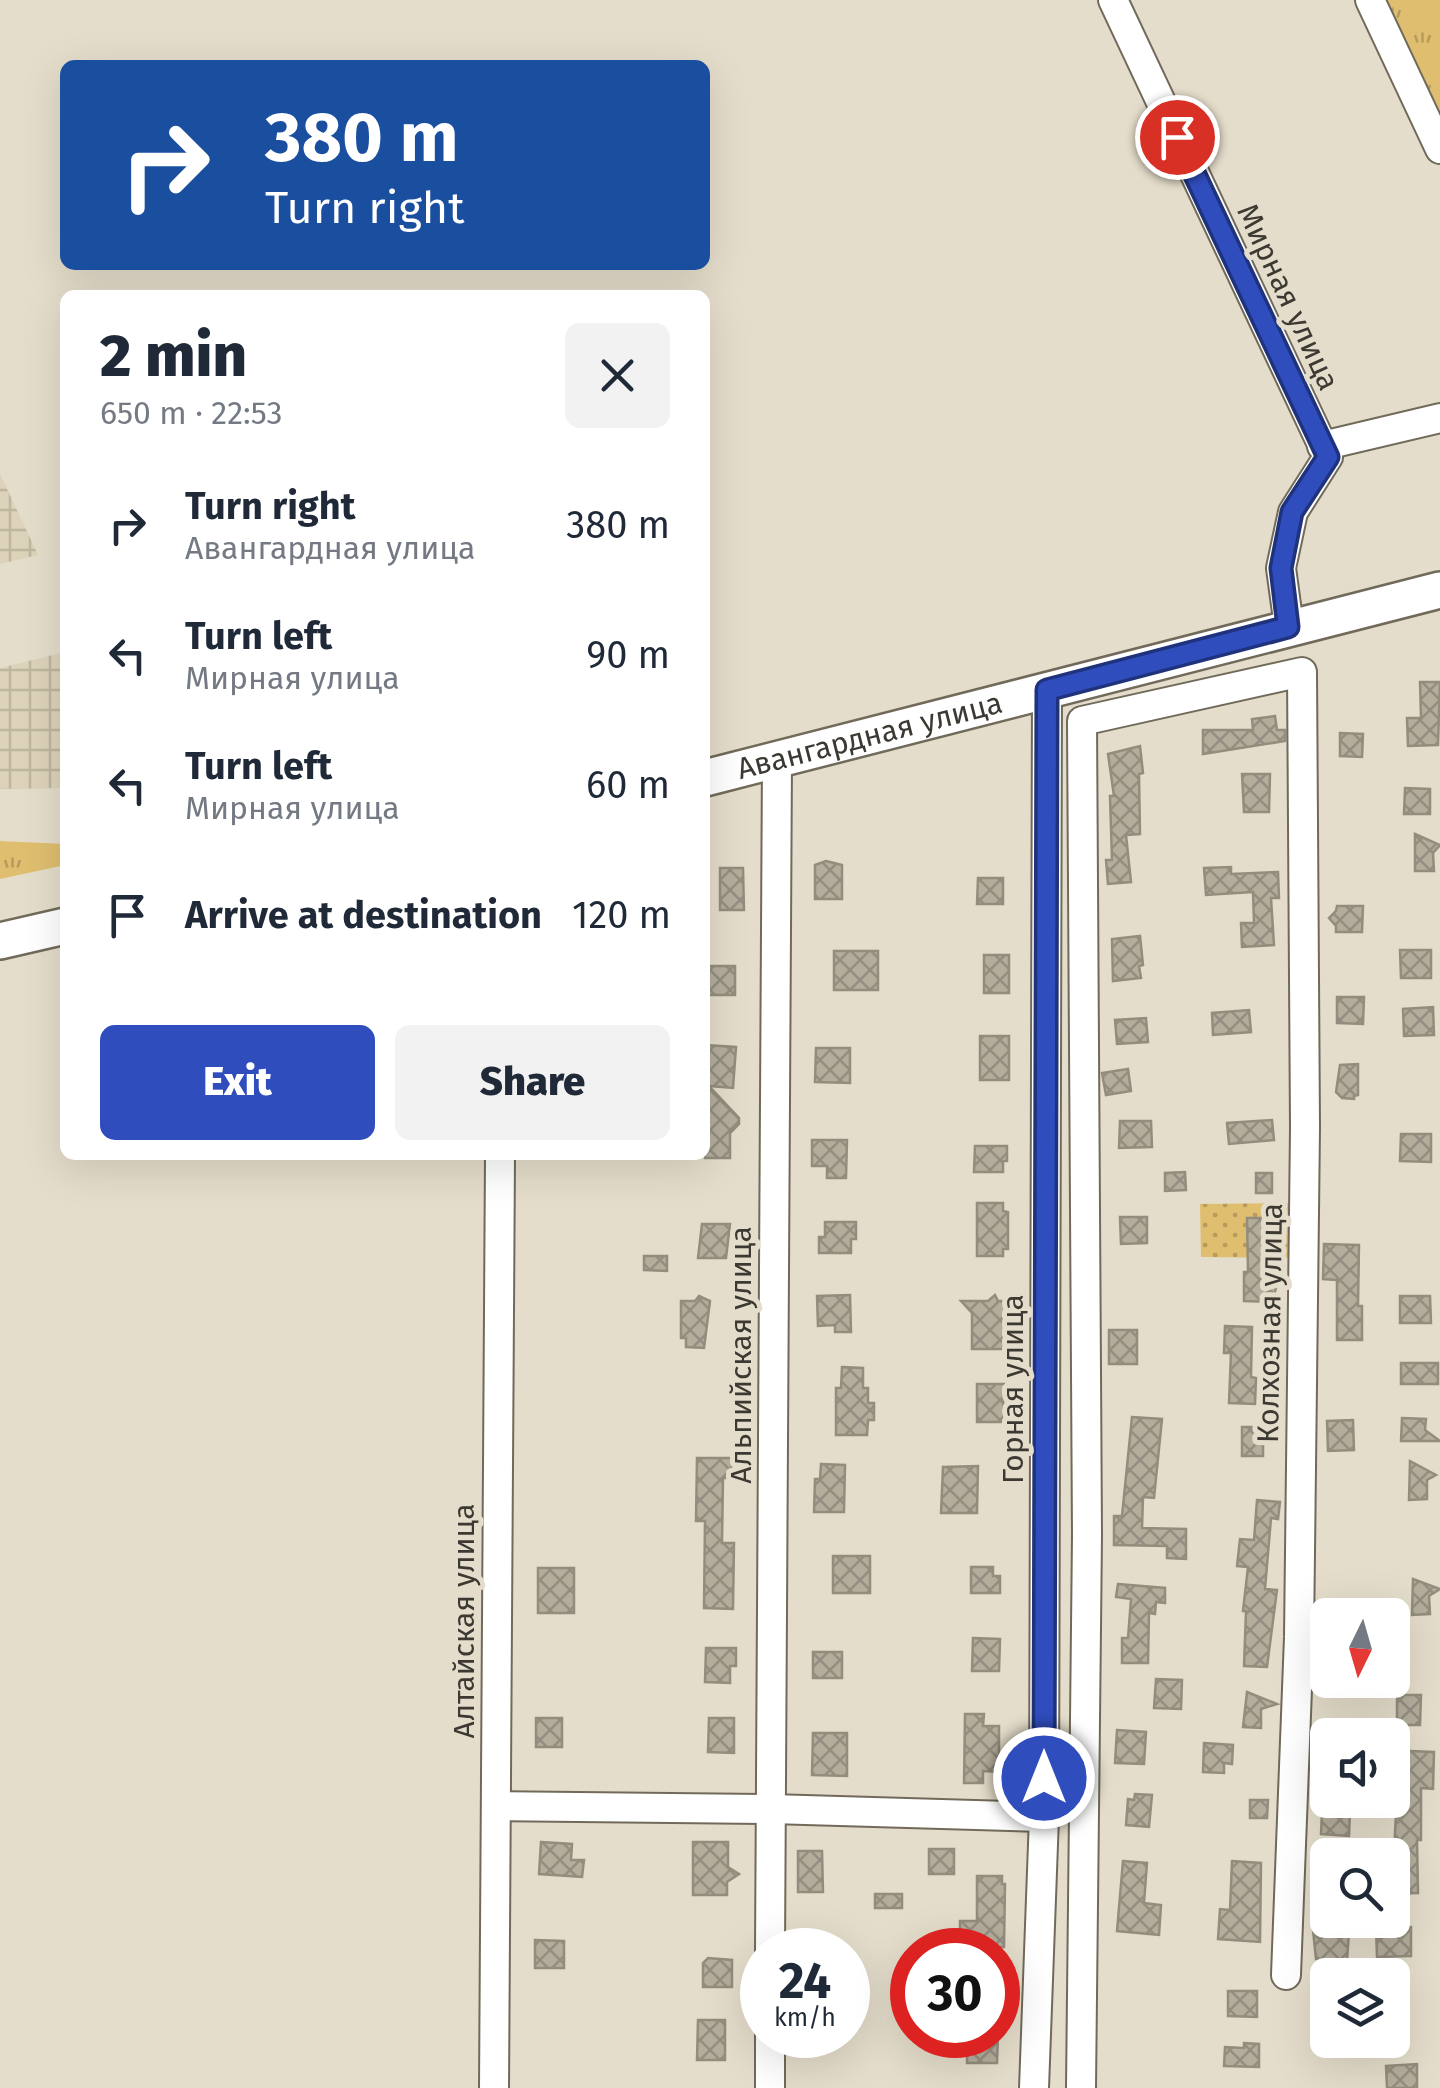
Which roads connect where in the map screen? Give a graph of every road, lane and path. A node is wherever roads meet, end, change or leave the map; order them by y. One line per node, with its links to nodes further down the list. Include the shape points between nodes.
1 (1112, 0): 5 (street, Мирная улица)
2 (1370, 0): 3 (street)
3 (1440, 150)
4 (1440, 418): 5 (street)
5 (1322, 446): 7 (street, via 1328,457 1292,512 1281,568)
6 (1440, 590): 7 (main road, Авангардная улица)
7 (1288, 627): 8 (main road, Авангардная улица)
8 (1047, 690): 9 (main road, Авангардная улица); 16 (street, Горная улица)
9 (777, 761): 10 (main road, Авангардная улица); 15 (street, Альпийская улица)
10 (710, 777)
11 (60, 927): 12 (main road)
12 (0, 941)
13 (500, 1160): 14 (street, Алтайская улица)
14 (496, 1806): 15 (street); 20 (street, Алтайская улица)
15 (770, 1809): 16 (street); 17 (street, Альпийская улица)
16 (1044, 1817): 22 (street, Горная улица)
17 (770, 1928)
18 (1286, 1975): 23 (street, Колхозная улица, via 1300,1598 1302,672 1082,721 1087,1535)
19 (770, 2058): 21 (street)
20 (494, 2088)
21 (770, 2088)
22 (1034, 2088)
23 (1081, 2088)

